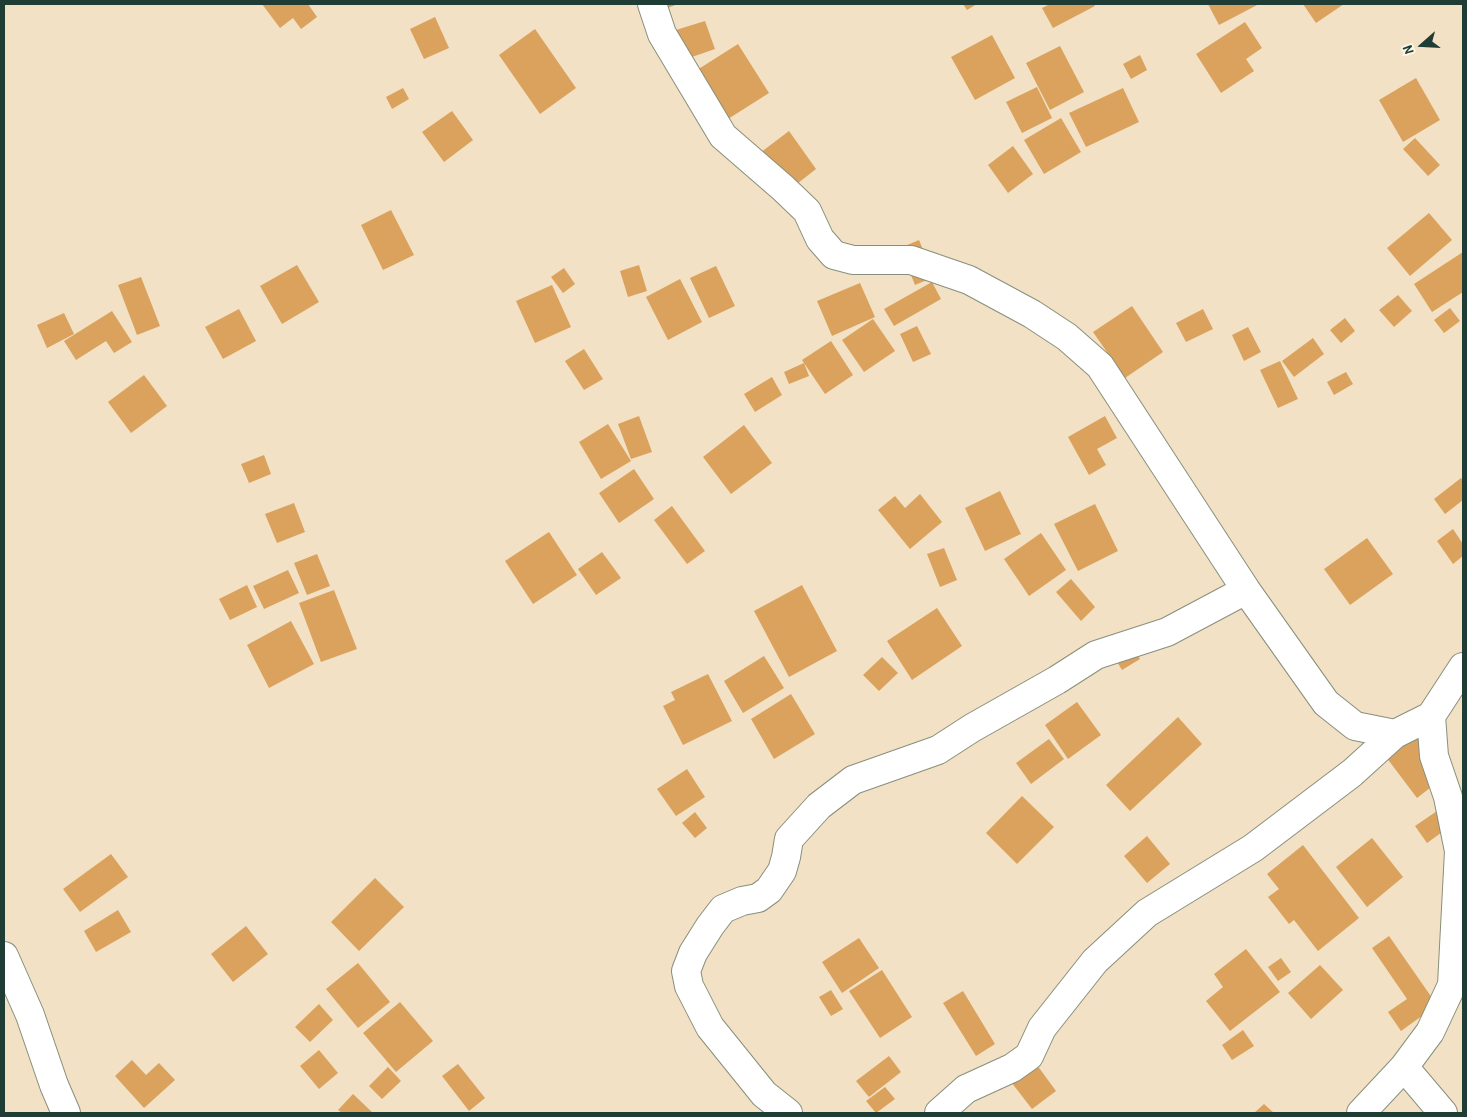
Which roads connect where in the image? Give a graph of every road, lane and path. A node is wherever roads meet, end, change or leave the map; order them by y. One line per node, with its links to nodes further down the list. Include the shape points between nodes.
1 (652, 4): 2 (street, via 662,34 722,136 807,211 820,239 834,255 853,260 911,260 969,280 1046,324 1100,366)
2 (1246, 590): 5 (street, via 1326,703 1355,726); 9 (street, via 1168,632 1096,655 938,750 853,780 818,806 789,839 782,871 769,890 758,898 723,909 693,954 686,971 689,986 710,1027 764,1094)
3 (1463, 667): 4 (street)
4 (1432, 716): 5 (street); 7 (street, via 1434,756 1448,797 1459,851 1452,985 1430,1032)
5 (1395, 734): 10 (street, via 1352,772 1253,848 1147,913 1095,961 1042,1028 1029,1056 1012,1068 966,1089)
6 (4, 956): 8 (street, via 30,1015)
7 (1404, 1067): 11 (street); 12 (street)
8 (66, 1113)
9 (788, 1113)
10 (939, 1113)
11 (1361, 1113)
12 (1443, 1113)

